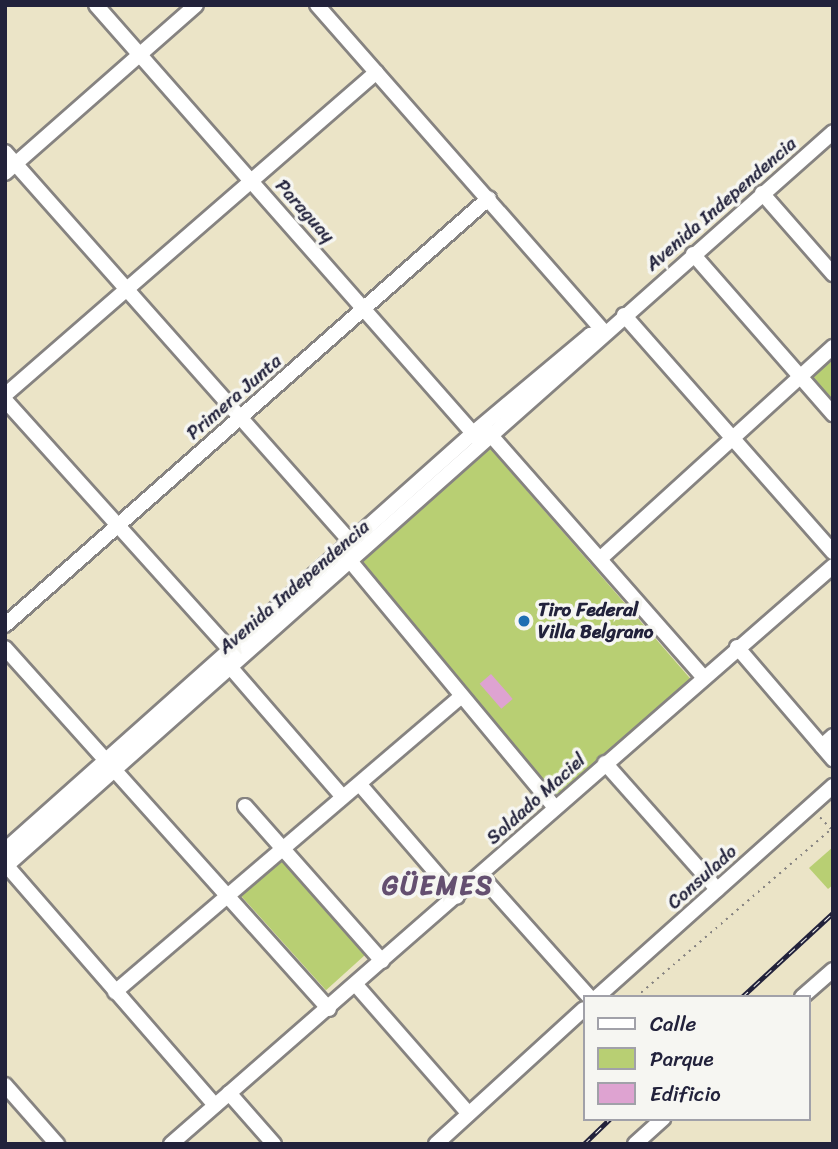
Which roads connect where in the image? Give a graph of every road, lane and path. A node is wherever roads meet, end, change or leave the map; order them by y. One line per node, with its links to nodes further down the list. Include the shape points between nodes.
1 (96, 5): 4 (street, Paraguay)
2 (196, 5): 4 (street)
3 (317, 5): 5 (street)
4 (140, 55): 8 (street); 9 (street, Paraguay)
5 (376, 72): 9 (street); 11 (street)
6 (832, 135): 10 (street, Avenida Independencia)
7 (5, 152): 8 (street)
8 (11, 169): 14 (street)
9 (252, 181): 14 (street); 15 (street, Paraguay)
10 (762, 192): 12 (street, Avenida Independencia); 13 (street)
11 (489, 198): 15 (street, Primera Junta); 17 (street)
12 (693, 254): 16 (street, Avenida Independencia); 19 (street)
13 (833, 274)
14 (125, 288): 20 (street); 22 (street)
15 (365, 307): 22 (street, Primera Junta); 23 (street, Paraguay)
16 (624, 315): 17 (street, Avenida Independencia); 24 (street)
17 (604, 332): 23 (street, Avenida Independencia, via 599,344)
18 (833, 347): 19 (street)
19 (800, 376): 21 (street); 24 (street)
20 (5, 398): 25 (street)
21 (833, 414)
22 (242, 416): 25 (street, Primera Junta); 27 (street)
23 (483, 435): 27 (street, Avenida Independencia); 28 (street, Paraguay)
24 (733, 437): 26 (street); 28 (street)
25 (118, 526): 30 (street, Primera Junta); 33 (street)
26 (833, 552)
27 (352, 553): 33 (street, Avenida Independencia); 35 (street)
28 (601, 558): 34 (street, Paraguay)
29 (833, 566): 31 (street, Soldado Maciel)
30 (5, 625)
31 (737, 647): 34 (street, Soldado Maciel); 36 (street)
32 (5, 648): 39 (street)
33 (230, 659): 39 (street, Avenida Independencia); 42 (street)
34 (703, 677): 38 (street, Soldado Maciel)
35 (461, 697): 41 (street); 45 (street)
36 (827, 741): 37 (street)
37 (833, 759)
38 (605, 763): 45 (street, Soldado Maciel); 50 (street)
39 (109, 766): 47 (street, Avenida Independencia); 48 (street, Avenida Independencia); 51 (street)
40 (833, 786): 44 (street, Consulado)
41 (362, 787): 42 (street); 52 (street)
42 (341, 796): 46 (street)
43 (245, 806): 46 (street)
44 (810, 806): 50 (street, Consulado); 59 (path, via 831,829)
45 (555, 808): 49 (street, Soldado Maciel)
46 (281, 848): 51 (street); 53 (street)
47 (5, 850)
48 (6, 866): 56 (street)
49 (481, 876): 52 (street, Soldado Maciel); 57 (street)
50 (717, 889): 58 (street, Consulado)
51 (227, 894): 56 (street); 61 (street)
52 (457, 897): 53 (street, Soldado Maciel)
53 (382, 961): 55 (street, Soldado Maciel)
54 (833, 970): 60 (street)
55 (356, 985): 61 (street, Soldado Maciel); 66 (street)
56 (116, 992): 65 (street)
57 (587, 995)
58 (599, 995)
59 (638, 995)
60 (804, 995)
61 (329, 1009): 64 (street, Soldado Maciel)
62 (582, 1011): 66 (street)
63 (5, 1084): 69 (street)
64 (229, 1093): 65 (street, Soldado Maciel); 71 (street)
65 (215, 1105): 70 (street, Soldado Maciel)
66 (469, 1114): 72 (street)
67 (661, 1121): 68 (street)
68 (637, 1143)
69 (57, 1144)
70 (171, 1144)
71 (274, 1144)
72 (436, 1144)

